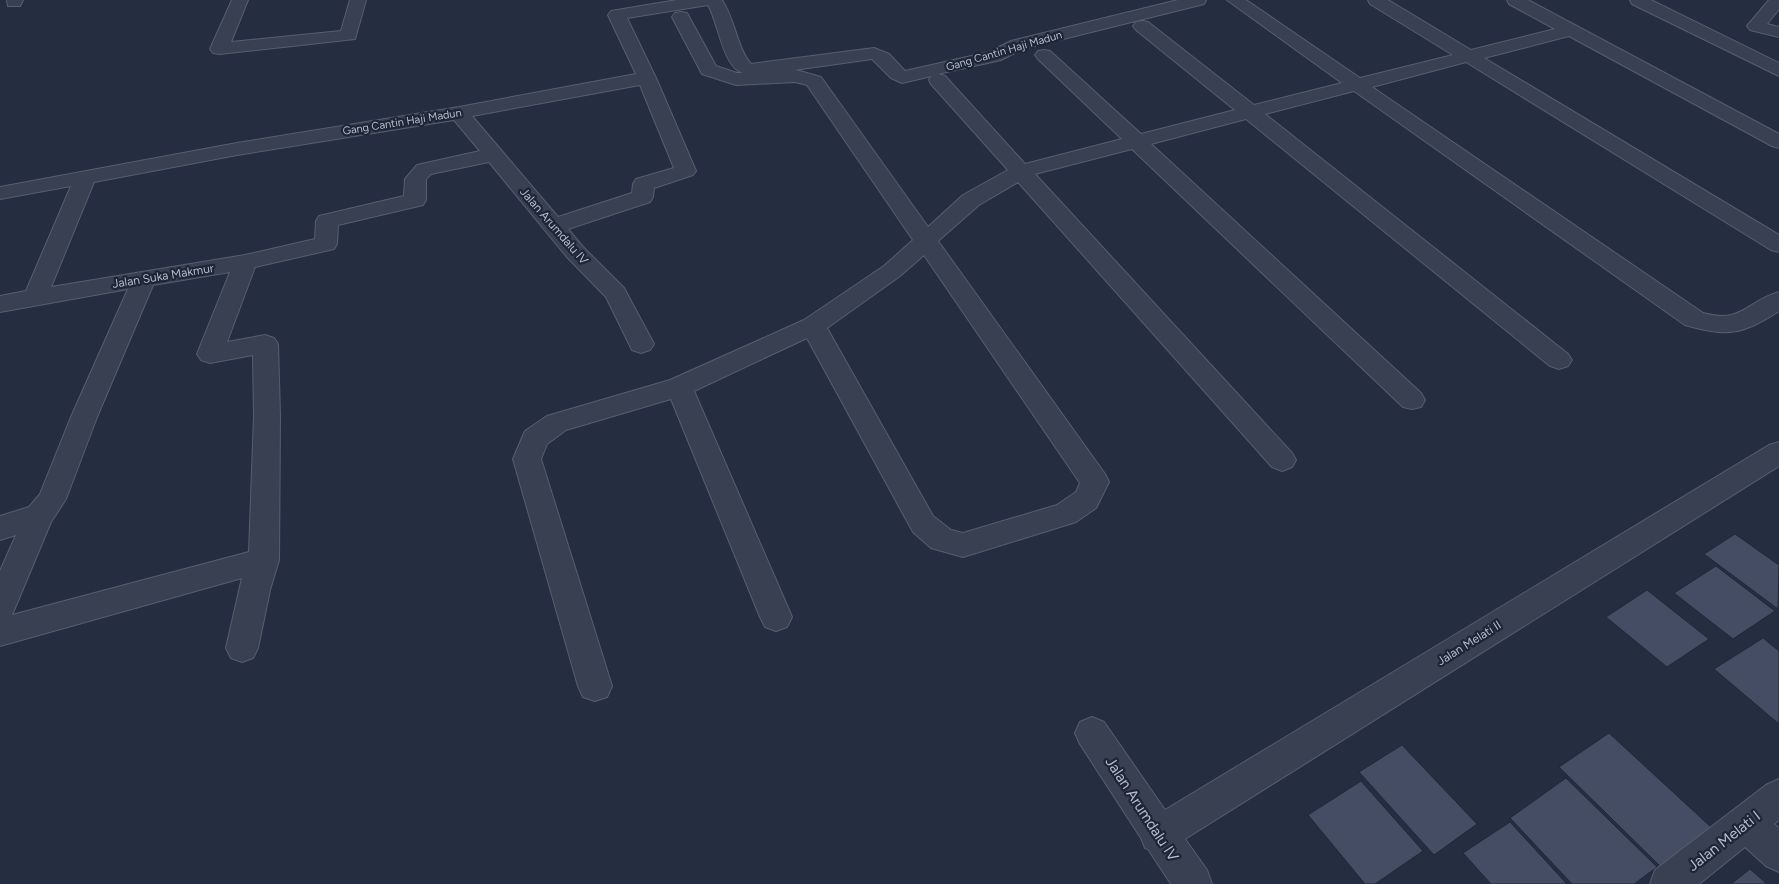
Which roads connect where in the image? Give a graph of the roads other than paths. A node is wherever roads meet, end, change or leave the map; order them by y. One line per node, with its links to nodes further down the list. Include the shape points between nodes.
1 (240, 0): 2 (street, via 219,49 349,35)
2 (358, 0)
3 (707, 0): 18 (street, via 617,15)
4 (714, 0): 5 (street, Gang Cantin Haji Madun, via 737,59 745,68 754,70 874,53 882,56 902,77 995,56 1017,46)
5 (1198, 0)
6 (1235, 0): 20 (street)
7 (1376, 0): 16 (street)
8 (1515, 0): 13 (street)
9 (1638, 0): 17 (street)
10 (1778, 0): 14 (street, via 1756,26)
11 (681, 17): 30 (street, via 709,70 736,79 796,76 814,81)
12 (1142, 26): 21 (street)
13 (1571, 30): 16 (street); 24 (street)
14 (1779, 32)
15 (1044, 56): 23 (street)
16 (1469, 56): 20 (street); 31 (street)
17 (1779, 70)
18 (647, 78): 22 (street, Gang Cantin Haji Madun); 29 (street, via 686,171 644,184 642,197)
19 (938, 80): 26 (street)
20 (1357, 85): 21 (street); 35 (street, via 1694,319 1714,326 1737,325)
21 (1250, 112): 23 (street); 39 (street)
22 (459, 113): 25 (street, Jalan Arumdalu IV); 27 (street, Gang Cantin Haji Madun, via 237,149)
23 (1136, 142): 26 (street); 41 (street)
24 (1779, 142)
25 (494, 155): 29 (street, Jalan Arumdalu IV); 32 (street, Jalan Suka Makmur, via 424,169 413,181 415,200 327,221 326,244)
26 (1021, 171): 30 (street, via 971,200); 43 (street)
27 (85, 178): 28 (street, Gang Cantin Haji Madun); 34 (street)
28 (0, 193)
29 (554, 226): 38 (street, Jalan Arumdalu IV, via 616,293)
30 (926, 240): 37 (street, via 892,271); 37 (street, via 1095,482 1086,500 1066,514 963,545 942,539 924,524)
31 (1779, 244)
32 (245, 262): 33 (street, Jalan Suka Makmur); 46 (street, via 210,354 266,344)
33 (144, 279): 34 (street, Jalan Suka Makmur); 44 (street, via 52,498)
34 (35, 297): 36 (street, Jalan Suka Makmur)
35 (1779, 300)
36 (0, 304)
37 (813, 326): 40 (street)
38 (641, 344)
39 (1559, 360)
40 (679, 387): 48 (street); 51 (street, via 557,423 535,438 528,459)
41 (1412, 400)
42 (1779, 452): 55 (street, Jalan Melati II)
43 (1282, 460)
44 (40, 516): 45 (street); 47 (street)
45 (0, 528)
46 (264, 560): 49 (street); 50 (street)
47 (0, 607)
48 (776, 617)
49 (0, 632)
50 (242, 648)
51 (595, 686)
52 (1092, 733): 55 (street, Jalan Arumdalu IV)
53 (1779, 797): 54 (street, Jalan Melati I)
54 (1746, 824): 56 (street); 58 (street, Jalan Melati I)
55 (1158, 835): 57 (street, Jalan Arumdalu IV)
56 (1779, 853)
57 (1182, 881)
58 (1669, 884)

